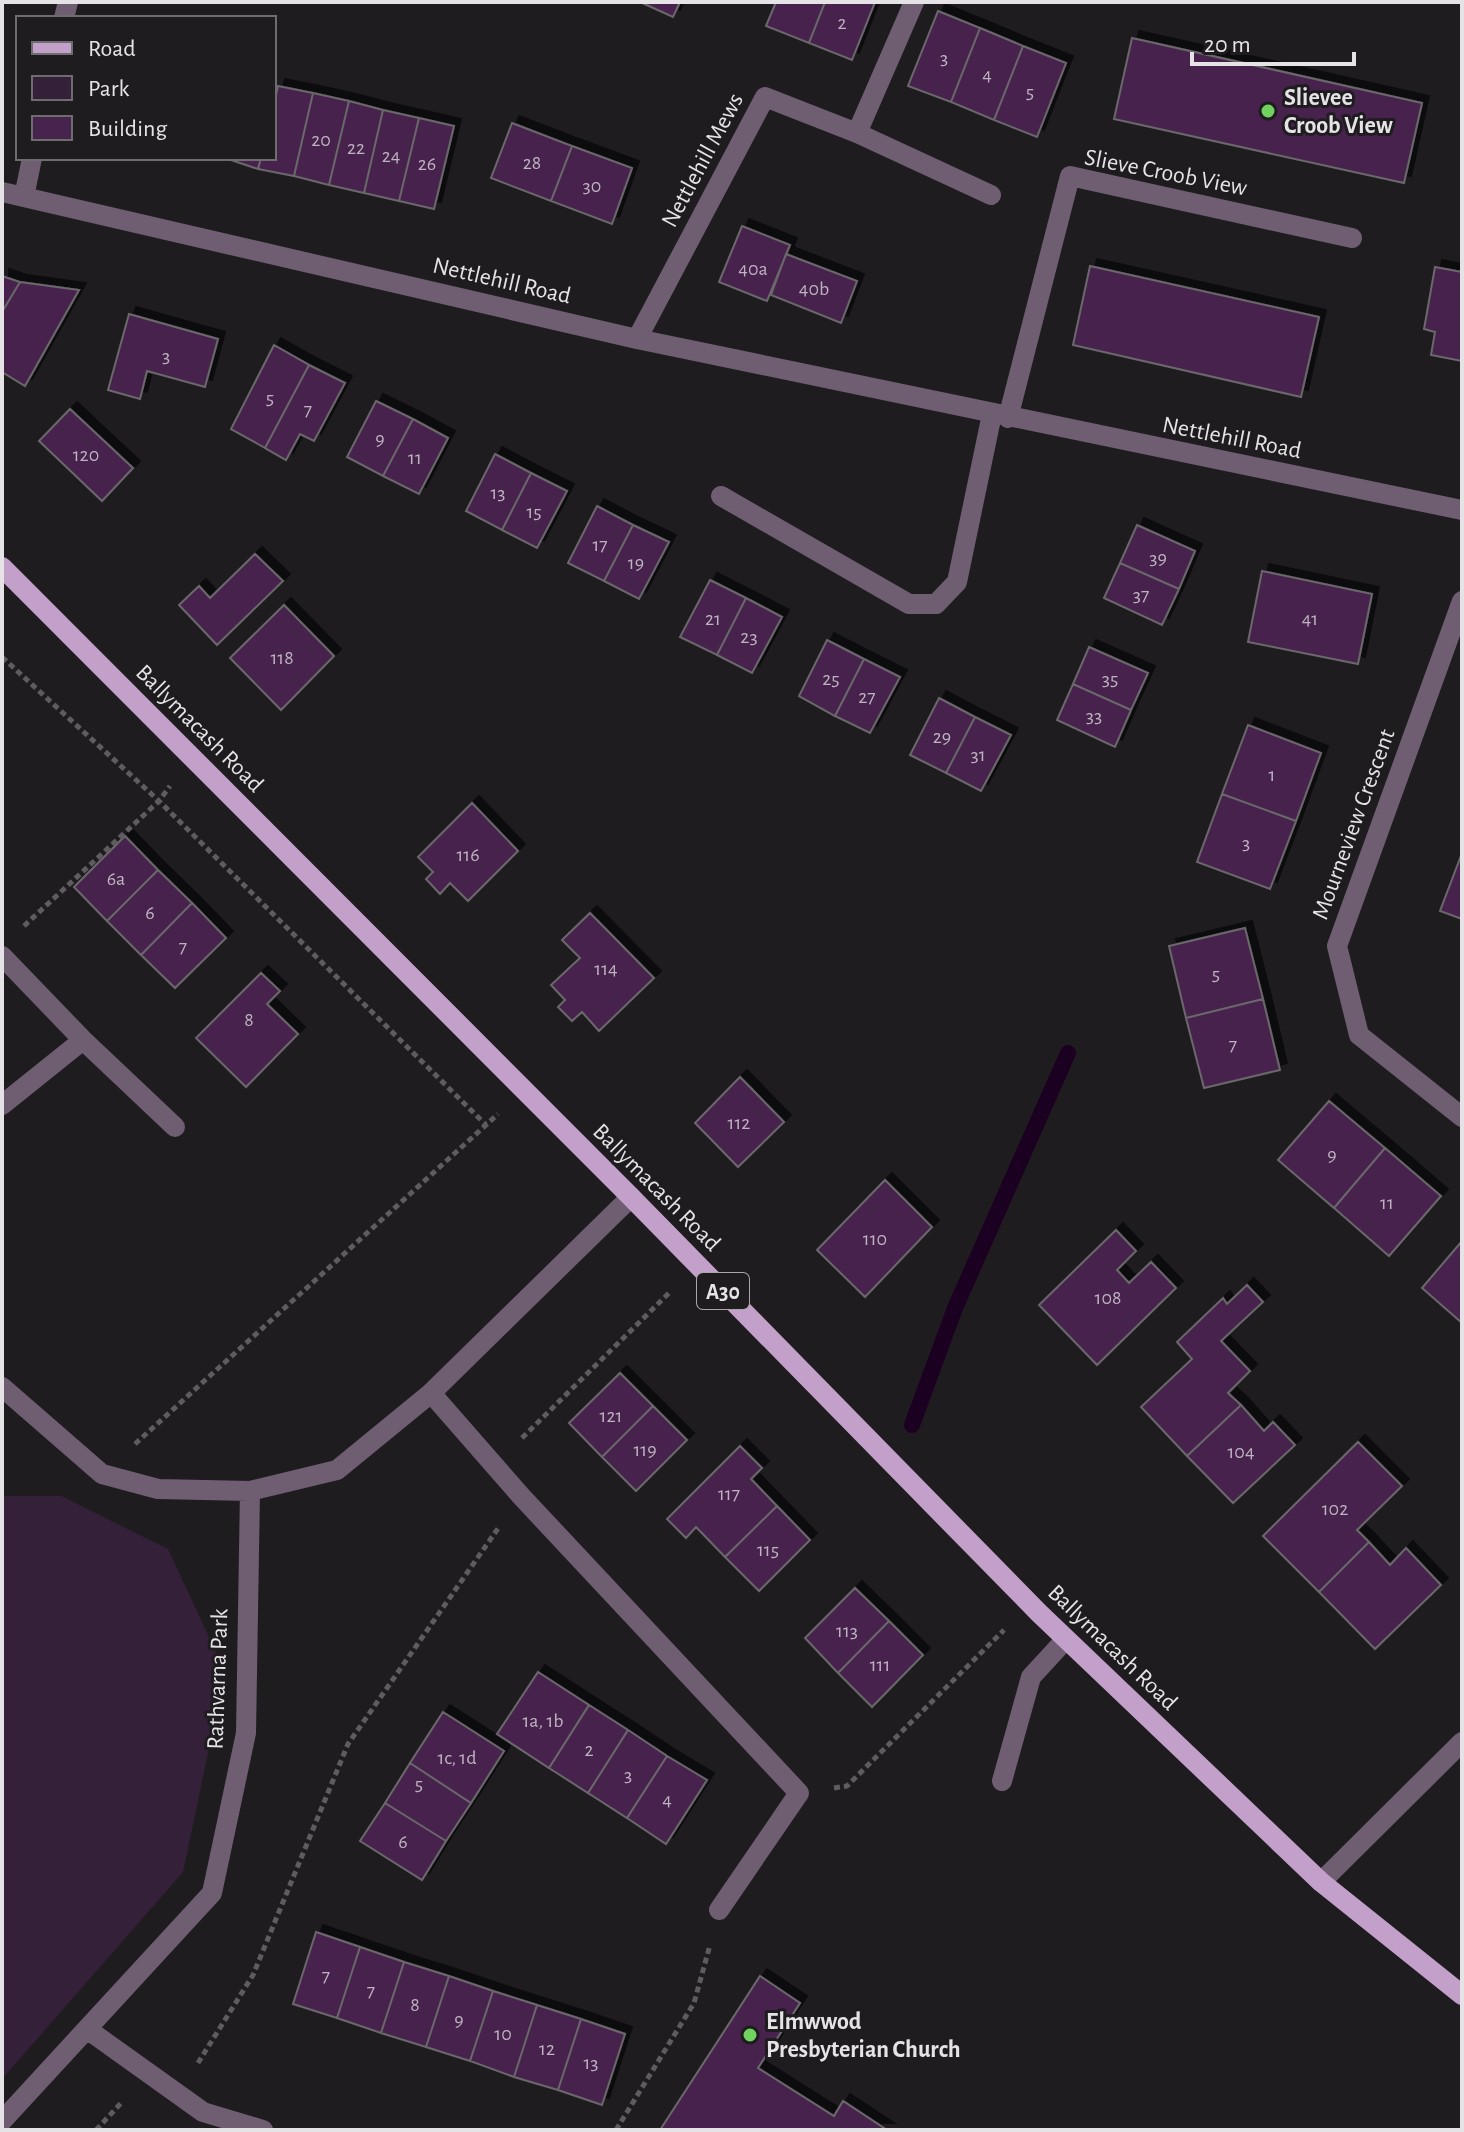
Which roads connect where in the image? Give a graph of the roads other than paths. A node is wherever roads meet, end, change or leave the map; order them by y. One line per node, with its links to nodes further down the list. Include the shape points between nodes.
1 (914, 2): 2 (street)
2 (857, 133): 5 (street, Nettlehill Mews); 8 (street, Nettlehill Mews, via 765,97)
3 (32, 160): 6 (street)
4 (2, 192): 6 (street, Nettlehill Road)
5 (991, 195)
6 (24, 197): 8 (street, Nettlehill Road)
7 (1352, 238): 9 (street, Slieve Croob View, via 1070,176)
8 (637, 339): 9 (street, Nettlehill Road)
9 (1000, 416): 10 (street, via 957,582 936,604 909,604); 11 (street, Nettlehill Road)
10 (721, 496)
11 (1462, 510)
12 (2, 567): 19 (main road, Ballymacash Road / A30)
13 (1462, 601): 17 (street, Mourneview Crescent, via 1337,946 1359,1035)
14 (2, 956): 15 (street)
15 (83, 1040): 16 (street); 18 (street)
16 (2, 1105)
17 (1462, 1117)
18 (175, 1127)
19 (631, 1197): 21 (street); 23 (main road, Ballymacash Road / A30)
20 (2, 1387): 22 (street, via 102,1474 158,1489)
21 (431, 1393): 22 (street, via 337,1470); 27 (street, via 799,1793)
22 (250, 1491): 29 (street, Rathvarna Park, via 246,1733 212,1893)
23 (1066, 1639): 25 (street, via 1031,1677); 26 (main road, Ballymacash Road / A30)
24 (1462, 1742): 26 (street)
25 (1002, 1781)
26 (1321, 1882): 28 (main road, Ballymacash Road / A30)
27 (719, 1910)
28 (1462, 1995)
29 (87, 2029): 30 (street, Rathvarna Park); 31 (street, via 203,2112)
30 (2, 2121)
31 (263, 2130)

